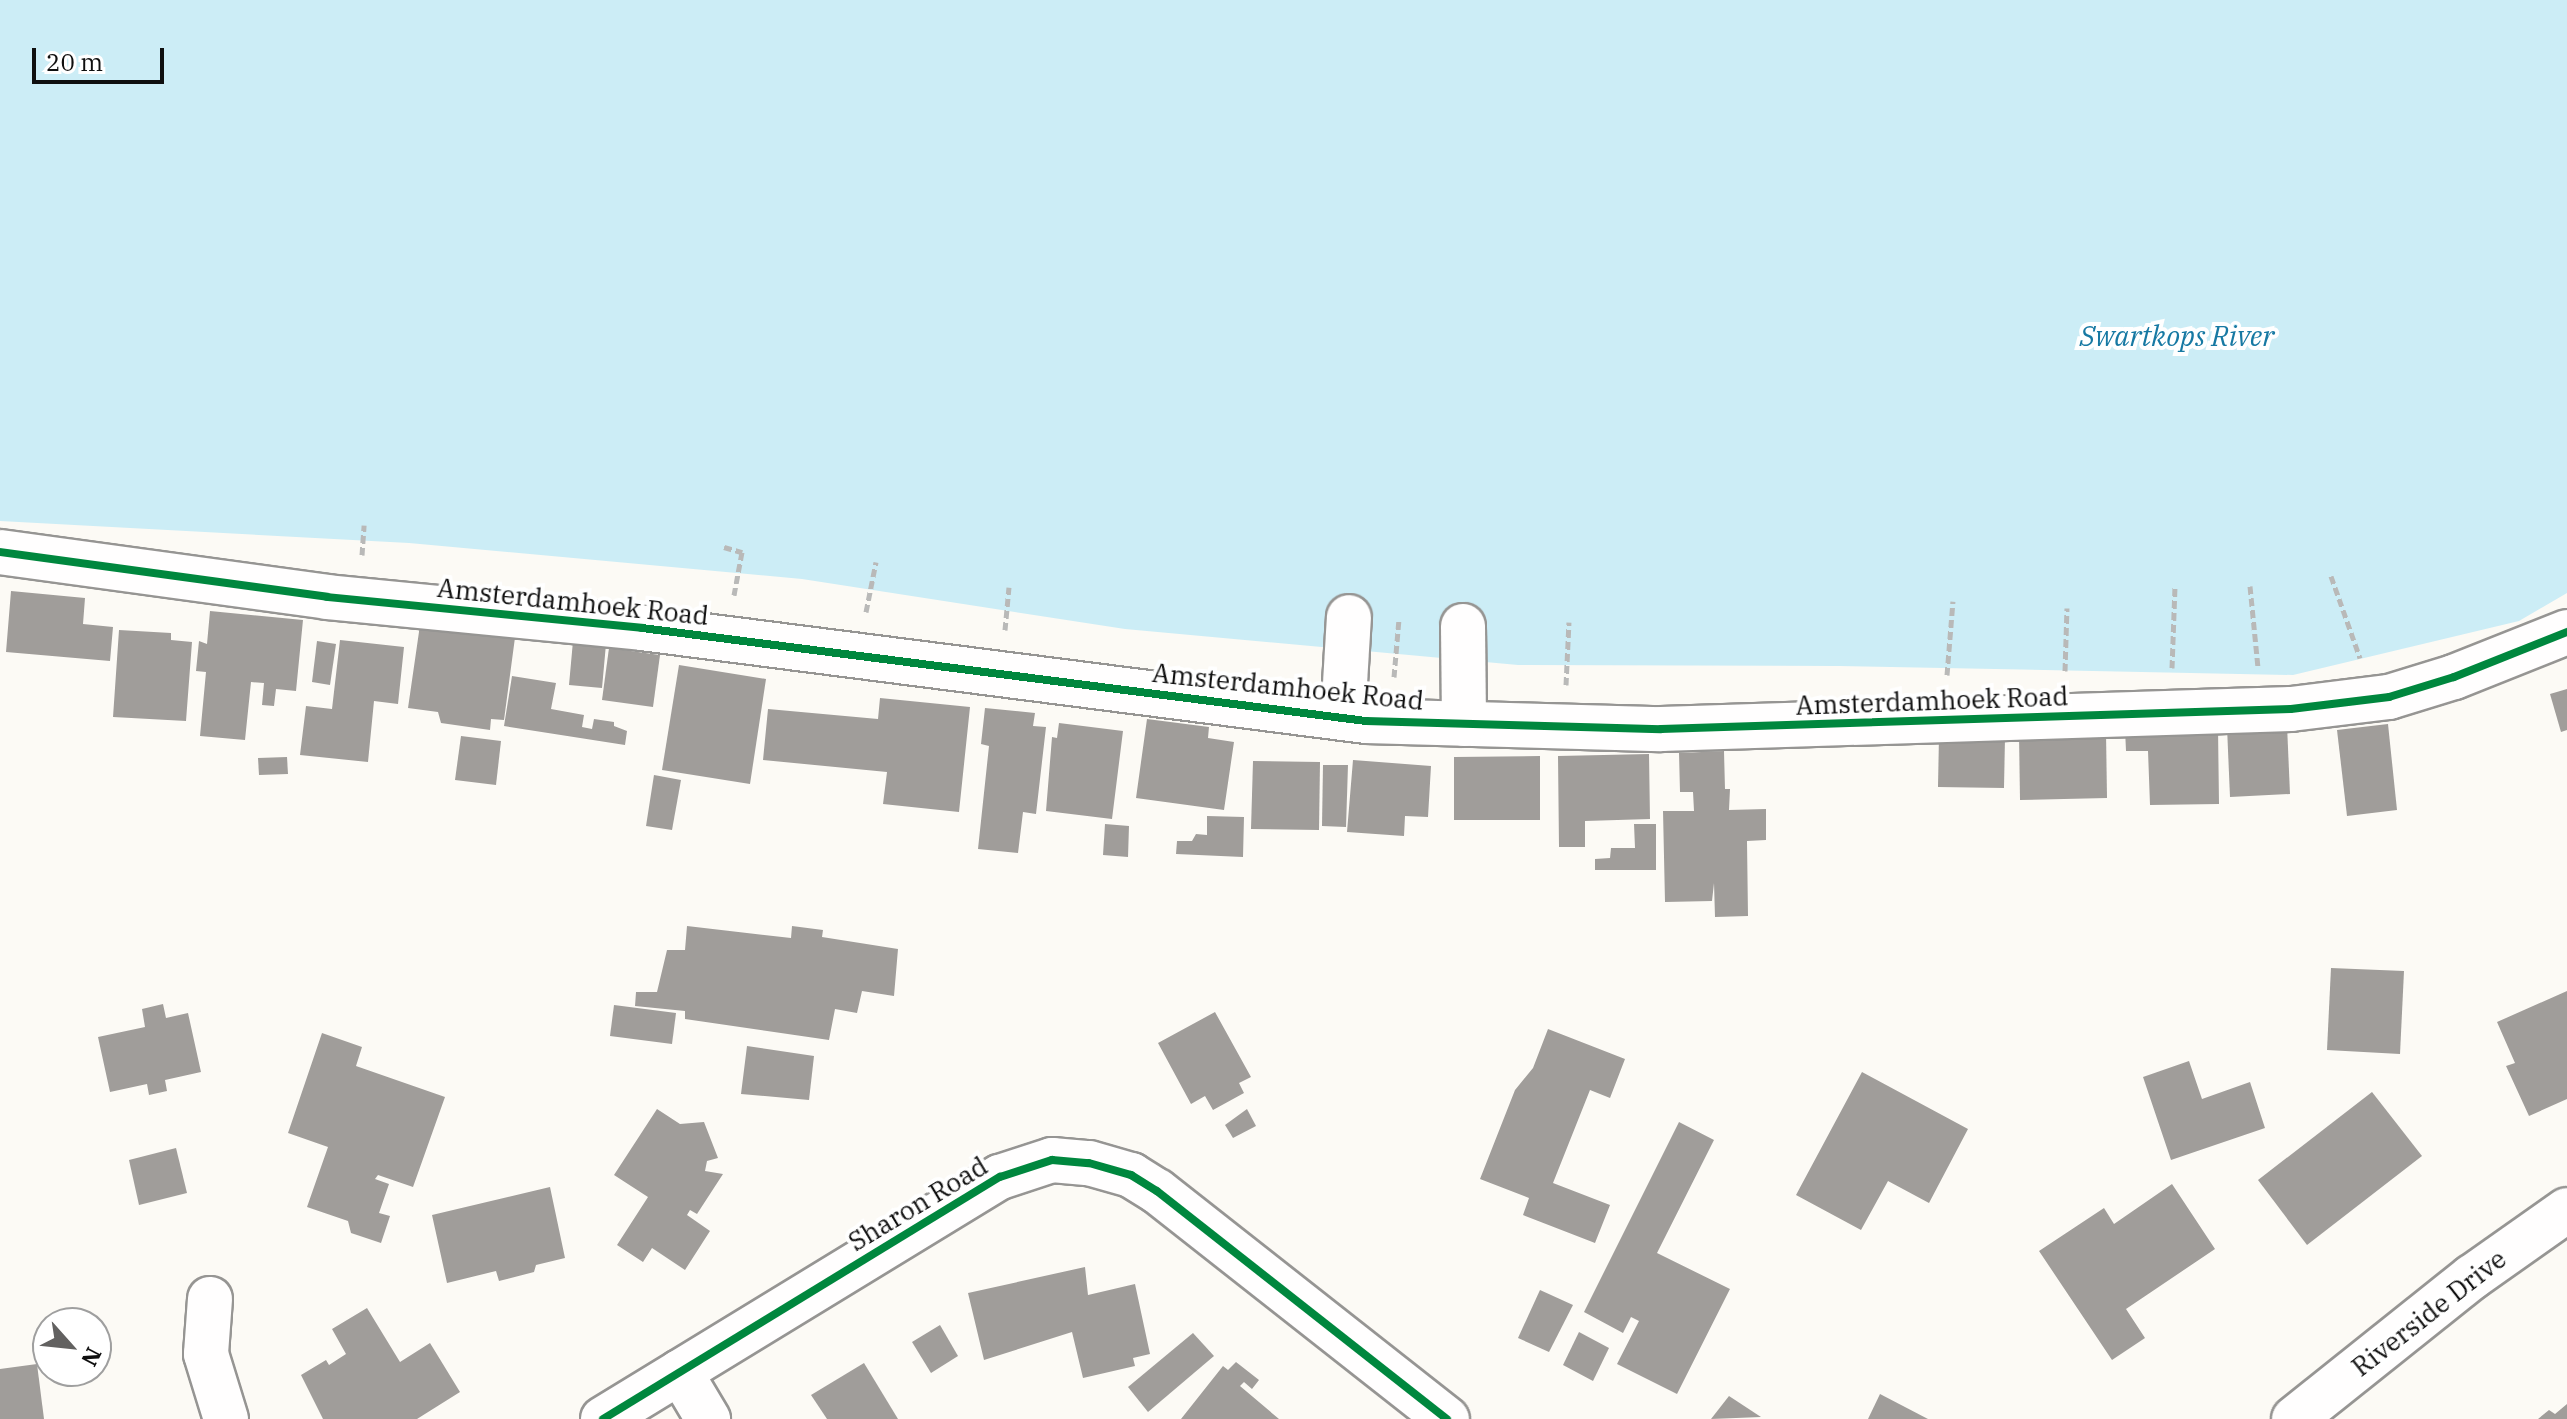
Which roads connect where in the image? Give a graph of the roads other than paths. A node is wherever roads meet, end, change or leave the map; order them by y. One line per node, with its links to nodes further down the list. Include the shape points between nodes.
1 (0, 552): 5 (street, Amsterdamhoek Road, via 327,597 727,639)
2 (1349, 617): 5 (street)
3 (1463, 626): 6 (street)
4 (2567, 632): 6 (street, Amsterdamhoek Road, via 2454,677 2375,699 2262,711 1661,729)
5 (1343, 717): 6 (street, Amsterdamhoek Road)
6 (1464, 724)
7 (2567, 1210): 14 (street, Riverside Drive, via 2472,1277)
8 (210, 1299): 10 (street, via 206,1354)
9 (680, 1372): 11 (street, Sharon Road); 12 (street); 13 (street, Sharon Road, via 1000,1177 1052,1160 1131,1175 1157,1191)
10 (226, 1419)
11 (603, 1419)
12 (708, 1419)
13 (1447, 1419)
14 (2294, 1419)

